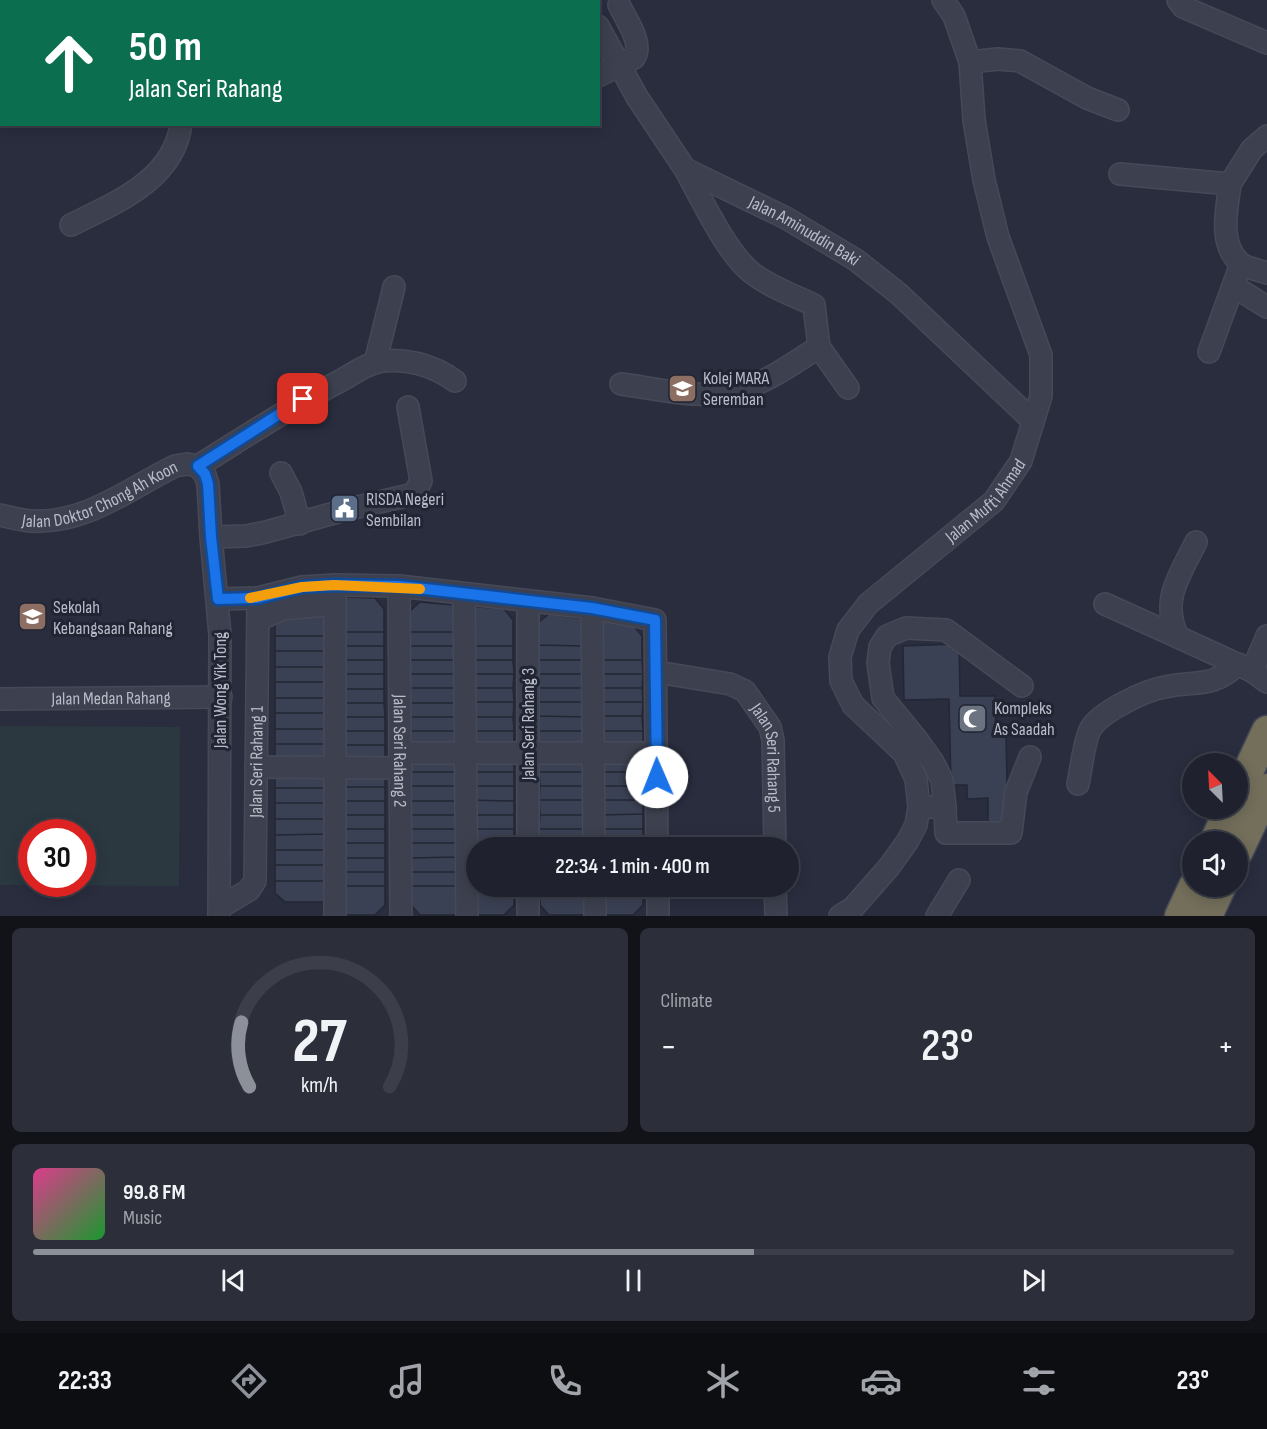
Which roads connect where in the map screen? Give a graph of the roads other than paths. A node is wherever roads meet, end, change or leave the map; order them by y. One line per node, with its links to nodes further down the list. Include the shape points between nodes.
1 (944, 0): 6 (street, Jalan Mufti Ahmad, via 954,16)
2 (1178, 0): 5 (street, via 1183,7)
3 (619, 5): 7 (street, via 638,45 634,58)
4 (600, 30): 7 (street)
5 (1267, 43)
6 (970, 62): 9 (street, via 998,58 1020,61 1087,98); 29 (street, Jalan Mufti Ahmad, via 984,180 998,237 1041,355 1041,396)
7 (619, 65): 8 (street); 12 (street)
8 (600, 75)
9 (1118, 110)
10 (181, 126): 15 (street, via 171,154 157,173 119,201)
11 (1267, 136): 14 (street, via 1251,150)
12 (685, 169): 22 (street, via 736,258 768,284 814,305); 29 (street, Jalan Aminuddin Baki, via 786,218 856,260 899,294)
13 (1120, 174): 14 (street)
14 (1230, 184): 16 (street, via 1227,239)
15 (71, 225)
16 (1241, 264): 17 (street); 18 (street)
17 (1267, 273)
18 (1233, 286): 20 (street); 23 (street)
19 (394, 287): 24 (street)
20 (1259, 302): 21 (street)
21 (1267, 318)
22 (819, 348): 26 (street, via 765,380 717,394); 27 (street)
23 (1209, 352)
24 (375, 363): 25 (street, Jalan Doktor Chong Ah Koon, via 394,360 418,364 439,369); 30 (street, Jalan Doktor Chong Ah Koon, via 303,399)
25 (455, 381)
26 (621, 384)
27 (848, 388)
28 (408, 407): 33 (street, via 421,481 414,494)
29 (1034, 421): 64 (street, Jalan Mufti Ahmad, via 1021,461 994,501 868,604 848,630 840,657 841,681 853,705 904,753 916,779)
30 (198, 466): 32 (street, Jalan Doktor Chong Ah Koon, via 176,466 95,510 62,520 31,521); 34 (street, Jalan Wong Yik Tong, via 208,484)
31 (281, 473): 33 (street)
32 (0, 515)
33 (300, 524): 34 (street, via 246,536)
34 (211, 537): 40 (street, Jalan Wong Yik Tong)
35 (1196, 542): 46 (street, via 1171,592 1173,625)
36 (399, 586): 37 (street); 38 (street); 58 (street, Jalan Seri Rahang 2)
37 (464, 594): 41 (street); 53 (street)
38 (335, 595): 39 (street, via 302,587); 44 (street); 60 (street)
39 (258, 598): 40 (street); 44 (street, Jalan Seri Rahang 1)
40 (218, 599): 50 (street, Jalan Wong Yik Tong)
41 (528, 601): 43 (street); 54 (street, Jalan Seri Rahang 3)
42 (1105, 604): 46 (street)
43 (592, 608): 47 (street, via 655,620); 55 (street)
44 (258, 620): 59 (street, Jalan Seri Rahang 1)
45 (1267, 636): 48 (street)
46 (1179, 637): 48 (street)
47 (657, 672): 56 (street); 70 (street, Jalan Seri Rahang 5, via 730,684 745,691 770,727 773,740)
48 (1252, 672): 62 (street, via 1228,674 1208,683 1166,686 1108,712 1090,729)
49 (1022, 686): 65 (street, via 946,630 906,628 887,636 880,647 883,698 933,762 942,780)
50 (221, 697): 51 (street, Jalan Medan Rahang); 78 (street, Jalan Wong Yik Tong)
51 (0, 699)
52 (1267, 731): 61 (highway)
53 (465, 753): 54 (street); 58 (street); 82 (street)
54 (528, 753): 55 (street); 67 (street, Jalan Seri Rahang 3)
55 (593, 753): 56 (street); 68 (street)
56 (656, 753): 69 (street)
57 (1030, 757): 65 (street, via 1016,792 1011,833 946,833)
58 (401, 761): 60 (street); 81 (street, Jalan Seri Rahang 2)
59 (256, 766): 60 (street); 78 (street, Jalan Seri Rahang 1, via 255,881)
60 (336, 768): 80 (street)
61 (1248, 772)
62 (1078, 784)
63 (1267, 789): 66 (highway)
64 (919, 807): 65 (street); 79 (street, Jalan Mufti Ahmad, via 907,842)
65 (945, 807)
66 (1247, 831)
67 (528, 837)
68 (594, 837)
69 (657, 837)
70 (775, 837)
71 (959, 880): 87 (street)
72 (528, 897): 83 (street)
73 (595, 897): 84 (street)
74 (658, 897): 85 (street)
75 (775, 897): 86 (street)
76 (1189, 897): 88 (highway)
77 (1216, 897): 89 (highway)
78 (219, 912)
79 (854, 913)
80 (335, 916)
81 (401, 916)
82 (467, 916)
83 (528, 916)
84 (595, 916)
85 (658, 916)
86 (776, 916)
87 (937, 916)
88 (1180, 916)
89 (1207, 916)

